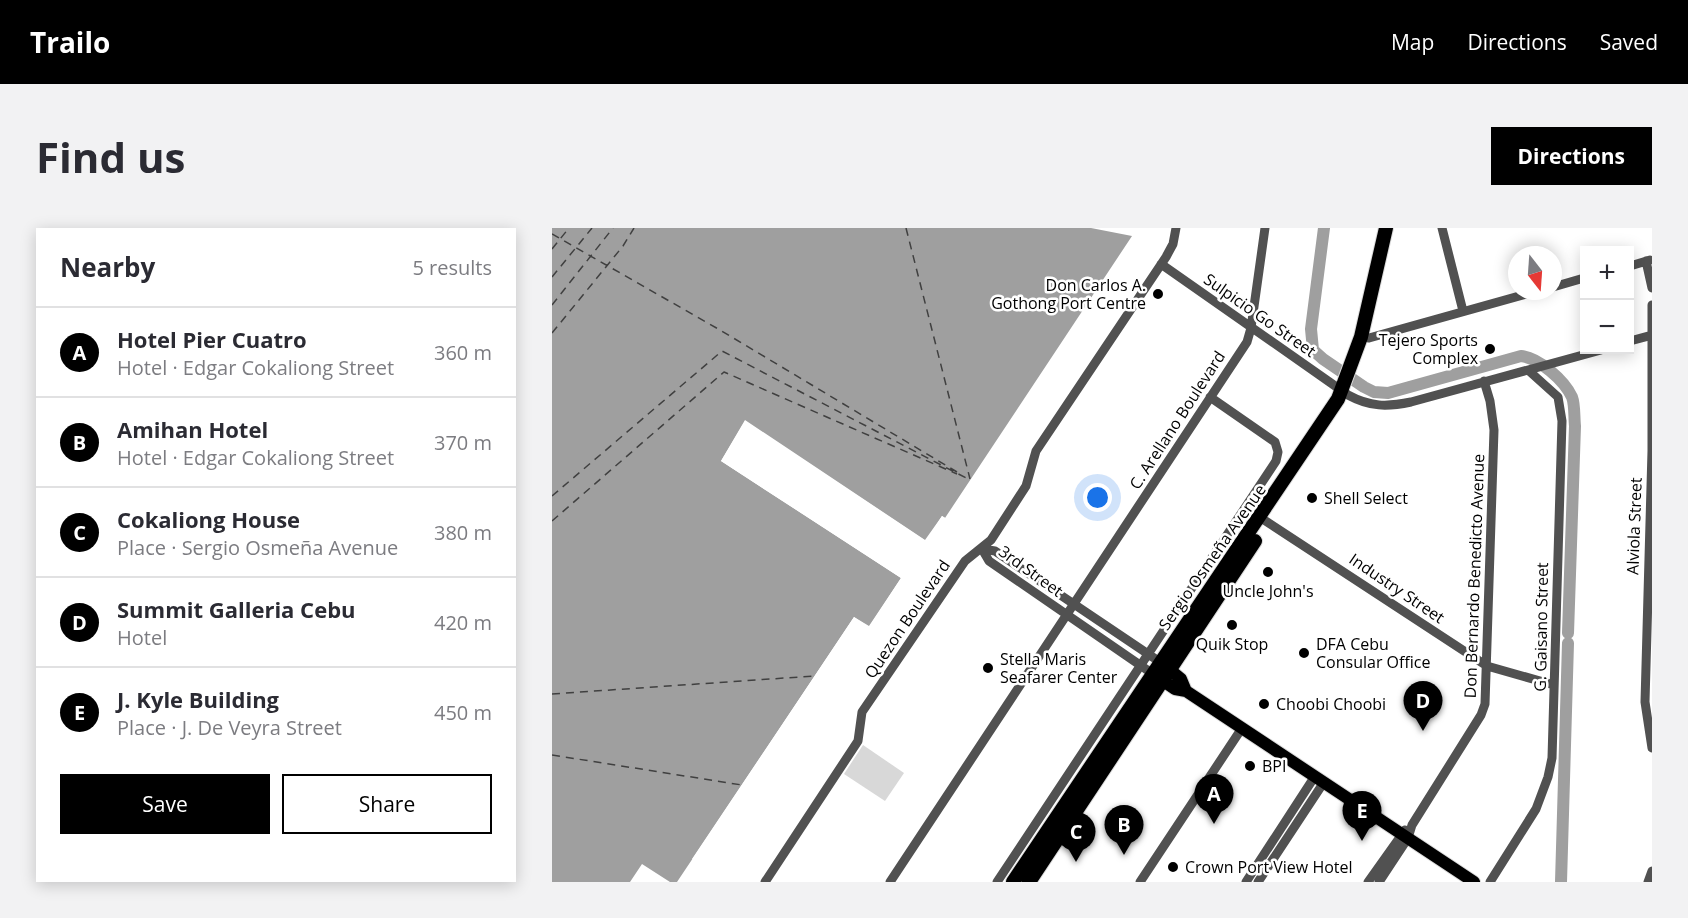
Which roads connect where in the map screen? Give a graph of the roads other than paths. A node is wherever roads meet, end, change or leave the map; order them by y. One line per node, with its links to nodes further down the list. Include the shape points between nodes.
1 (1176, 228): 7 (street, Quezon Boulevard, via 1173,244)
2 (1265, 228): 15 (street, C. Arellano Boulevard)
3 (1386, 228): 22 (highway, Sergio Osmeña Avenue)
4 (1394, 228): 17 (highway, Sergio Osmeña Avenue)
5 (1442, 228): 14 (street)
6 (1649, 260): 8 (street); 11 (street)
7 (1161, 264): 15 (street, Sulpicio Go Street); 27 (street, Quezon Boulevard, via 1036,451 1023,492)
8 (1634, 264)
9 (1580, 279): 10 (street)
10 (1562, 284)
11 (1652, 288)
12 (1508, 299): 14 (street)
13 (1652, 305): 16 (street, Alviola Street)
14 (1463, 311): 17 (street)
15 (1251, 328): 22 (street, Sulpicio Go Street); 23 (street, C. Arellano Boulevard, via 1247,342)
16 (1652, 335): 18 (street); 24 (street, Alviola Street)
17 (1369, 338): 22 (highway, Sergio Osmeña Avenue)
18 (1634, 340)
19 (1585, 354): 20 (street, Sulpicio Go Street)
20 (1532, 369): 21 (street, Sulpicio Go Street); 33 (street, G. Gaisano Street, via 1558,397 1562,421)
21 (1484, 381): 22 (street, Sulpicio Go Street, via 1389,406 1370,405); 31 (street, Don Bernardo Benedicto Avenue, via 1494,430)
22 (1350, 383): 26 (highway, Sergio Osmeña Avenue)
23 (1210, 397): 28 (street, C. Arellano Boulevard); 29 (street, via 1275,442 1278,456)
24 (1651, 432): 25 (street, Alviola Street)
25 (1651, 502): 35 (street, Alviola Street, via 1646,702)
26 (1264, 520): 31 (street, Industry Street); 32 (highway, Sergio Osmeña Avenue)
27 (982, 549): 28 (street, 3rd Street, via 988,561); 39 (street, Quezon Boulevard, via 965,561 862,712 858,741)
28 (1071, 611): 29 (street, 3rd Street); 30 (street, 3rd Street); 40 (street, C. Arellano Boulevard)
29 (1147, 654): 30 (street); 32 (street, 3rd Street)
30 (1140, 664): 32 (street, 3rd Street); 41 (street)
31 (1487, 666): 33 (street, Industry Street); 37 (street, Don Bernardo Benedicto Avenue, via 1481,715)
32 (1162, 672): 34 (main road, via 1175,689 1186,691); 42 (highway, Sergio Osmeña Avenue); 43 (highway, Sergio Osmeña Avenue)
33 (1554, 685): 50 (street, G. Gaisano Street, via 1548,777 1536,809)
34 (1242, 728): 36 (main road); 44 (street)
35 (1652, 748)
36 (1320, 779): 37 (main road); 45 (street); 46 (street)
37 (1405, 836): 47 (street); 48 (street); 49 (main road)
38 (1652, 871): 51 (street)
39 (765, 882)
40 (890, 882)
41 (996, 882)
42 (1013, 882)
43 (1029, 882)
44 (1140, 882)
45 (1246, 882)
46 (1258, 882)
47 (1368, 882)
48 (1379, 882)
49 (1474, 882)
50 (1490, 882)
51 (1648, 882)

